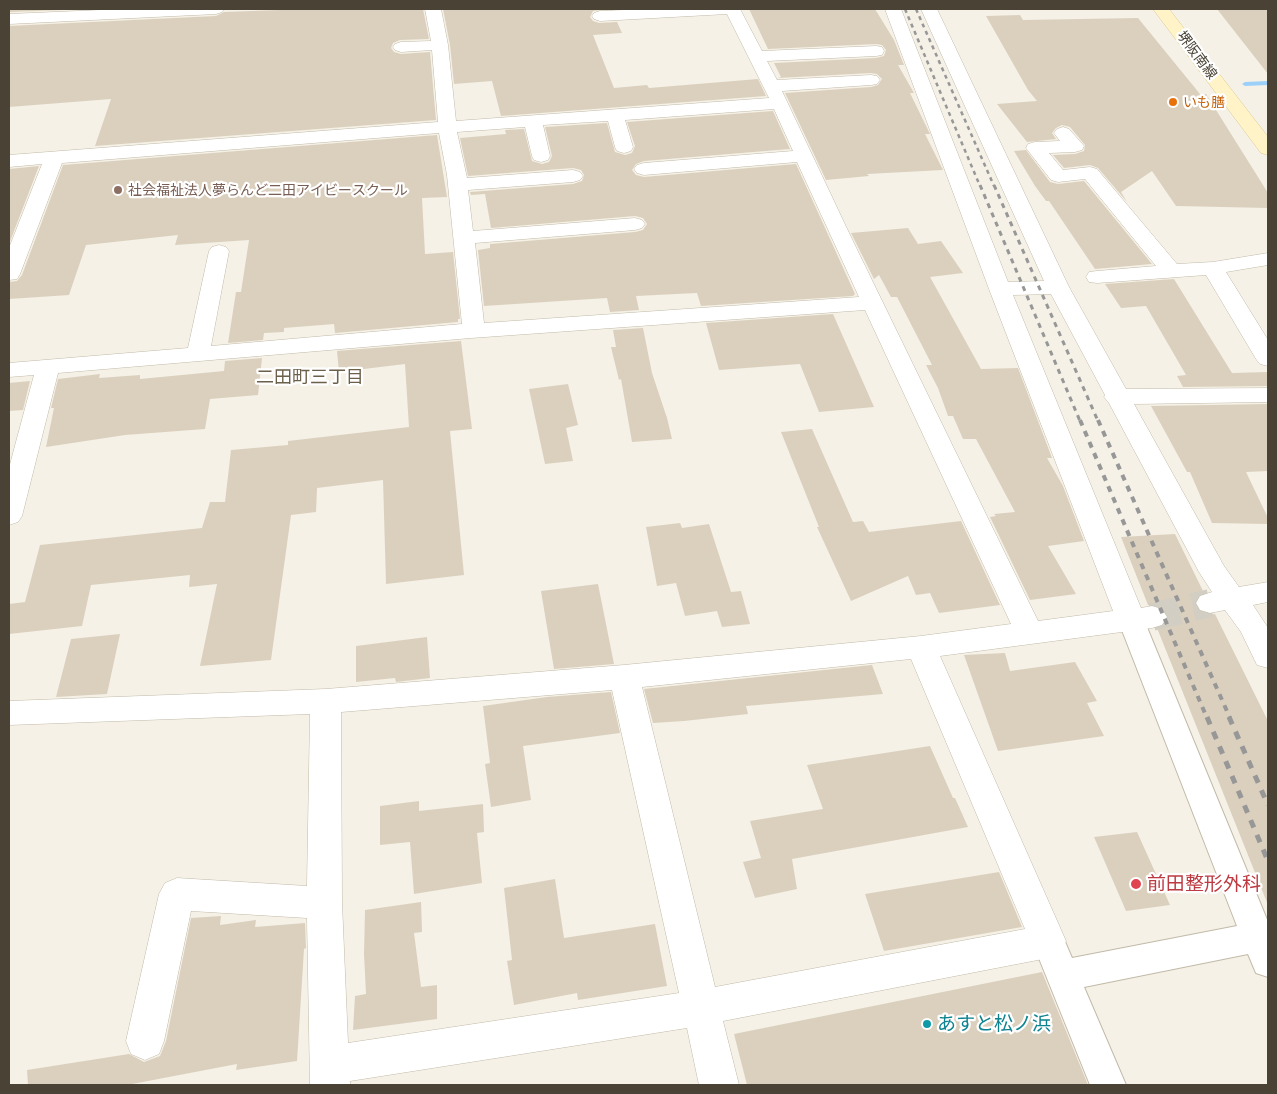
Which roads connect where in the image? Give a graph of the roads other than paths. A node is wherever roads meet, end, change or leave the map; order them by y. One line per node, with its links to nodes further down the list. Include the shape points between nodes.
1 (216, 9): 8 (street)
2 (433, 9): 9 (street)
3 (731, 9): 7 (street); 12 (street)
4 (893, 9): 37 (street)
5 (929, 9): 36 (street)
6 (1161, 9): 20 (main road, 堺阪南線)
7 (600, 16)
8 (9, 19)
9 (440, 45): 10 (street); 17 (street)
10 (401, 47)
11 (876, 51): 12 (street)
12 (756, 56): 14 (street)
13 (871, 80): 14 (street)
14 (775, 94): 15 (street); 22 (street)
15 (615, 114): 16 (street); 19 (street)
16 (533, 120): 17 (street); 21 (street)
17 (447, 127): 23 (street); 27 (street)
18 (1063, 133): 33 (street, via 1075,146 1035,148 1058,176 1090,173)
19 (624, 147)
20 (1268, 149)
21 (541, 156)
22 (804, 156): 25 (street); 38 (street)
23 (54, 158): 24 (street); 34 (street)
24 (9, 161)
25 (644, 169)
26 (574, 176): 27 (street)
27 (458, 185): 29 (street)
28 (635, 224): 29 (street)
29 (463, 238): 39 (street)
30 (218, 251): 40 (street)
31 (1268, 258): 32 (street)
32 (1213, 268): 33 (street); 41 (street)
33 (1171, 271): 35 (street)
34 (9, 274)
35 (1097, 277)
36 (1055, 282): 37 (street); 45 (street)
37 (998, 284): 49 (street)
38 (873, 303): 39 (street); 50 (street)
39 (471, 332): 40 (street)
40 (198, 354): 42 (street)
41 (1268, 359)
42 (48, 367): 43 (street); 46 (street)
43 (9, 370)
44 (1268, 395): 45 (street)
45 (1116, 397): 48 (street, via 1213,572)
46 (9, 516)
47 (1268, 592): 48 (street)
48 (1220, 601): 52 (street, via 1253,627)
49 (1142, 618): 50 (street); 58 (street)
50 (1030, 634): 51 (street)
51 (921, 647): 53 (street); 57 (street)
52 (1268, 657)
53 (624, 677): 54 (street); 60 (street)
54 (326, 701): 55 (street); 56 (street)
55 (9, 712)
56 (324, 903): 61 (street, via 177,894); 62 (street)
57 (1048, 941): 59 (street); 60 (street)
58 (1263, 950): 59 (street)
59 (1063, 975): 64 (street)
60 (699, 1008): 62 (street); 63 (street)
61 (145, 1041)
62 (330, 1075)
63 (719, 1085)
64 (1108, 1085)

